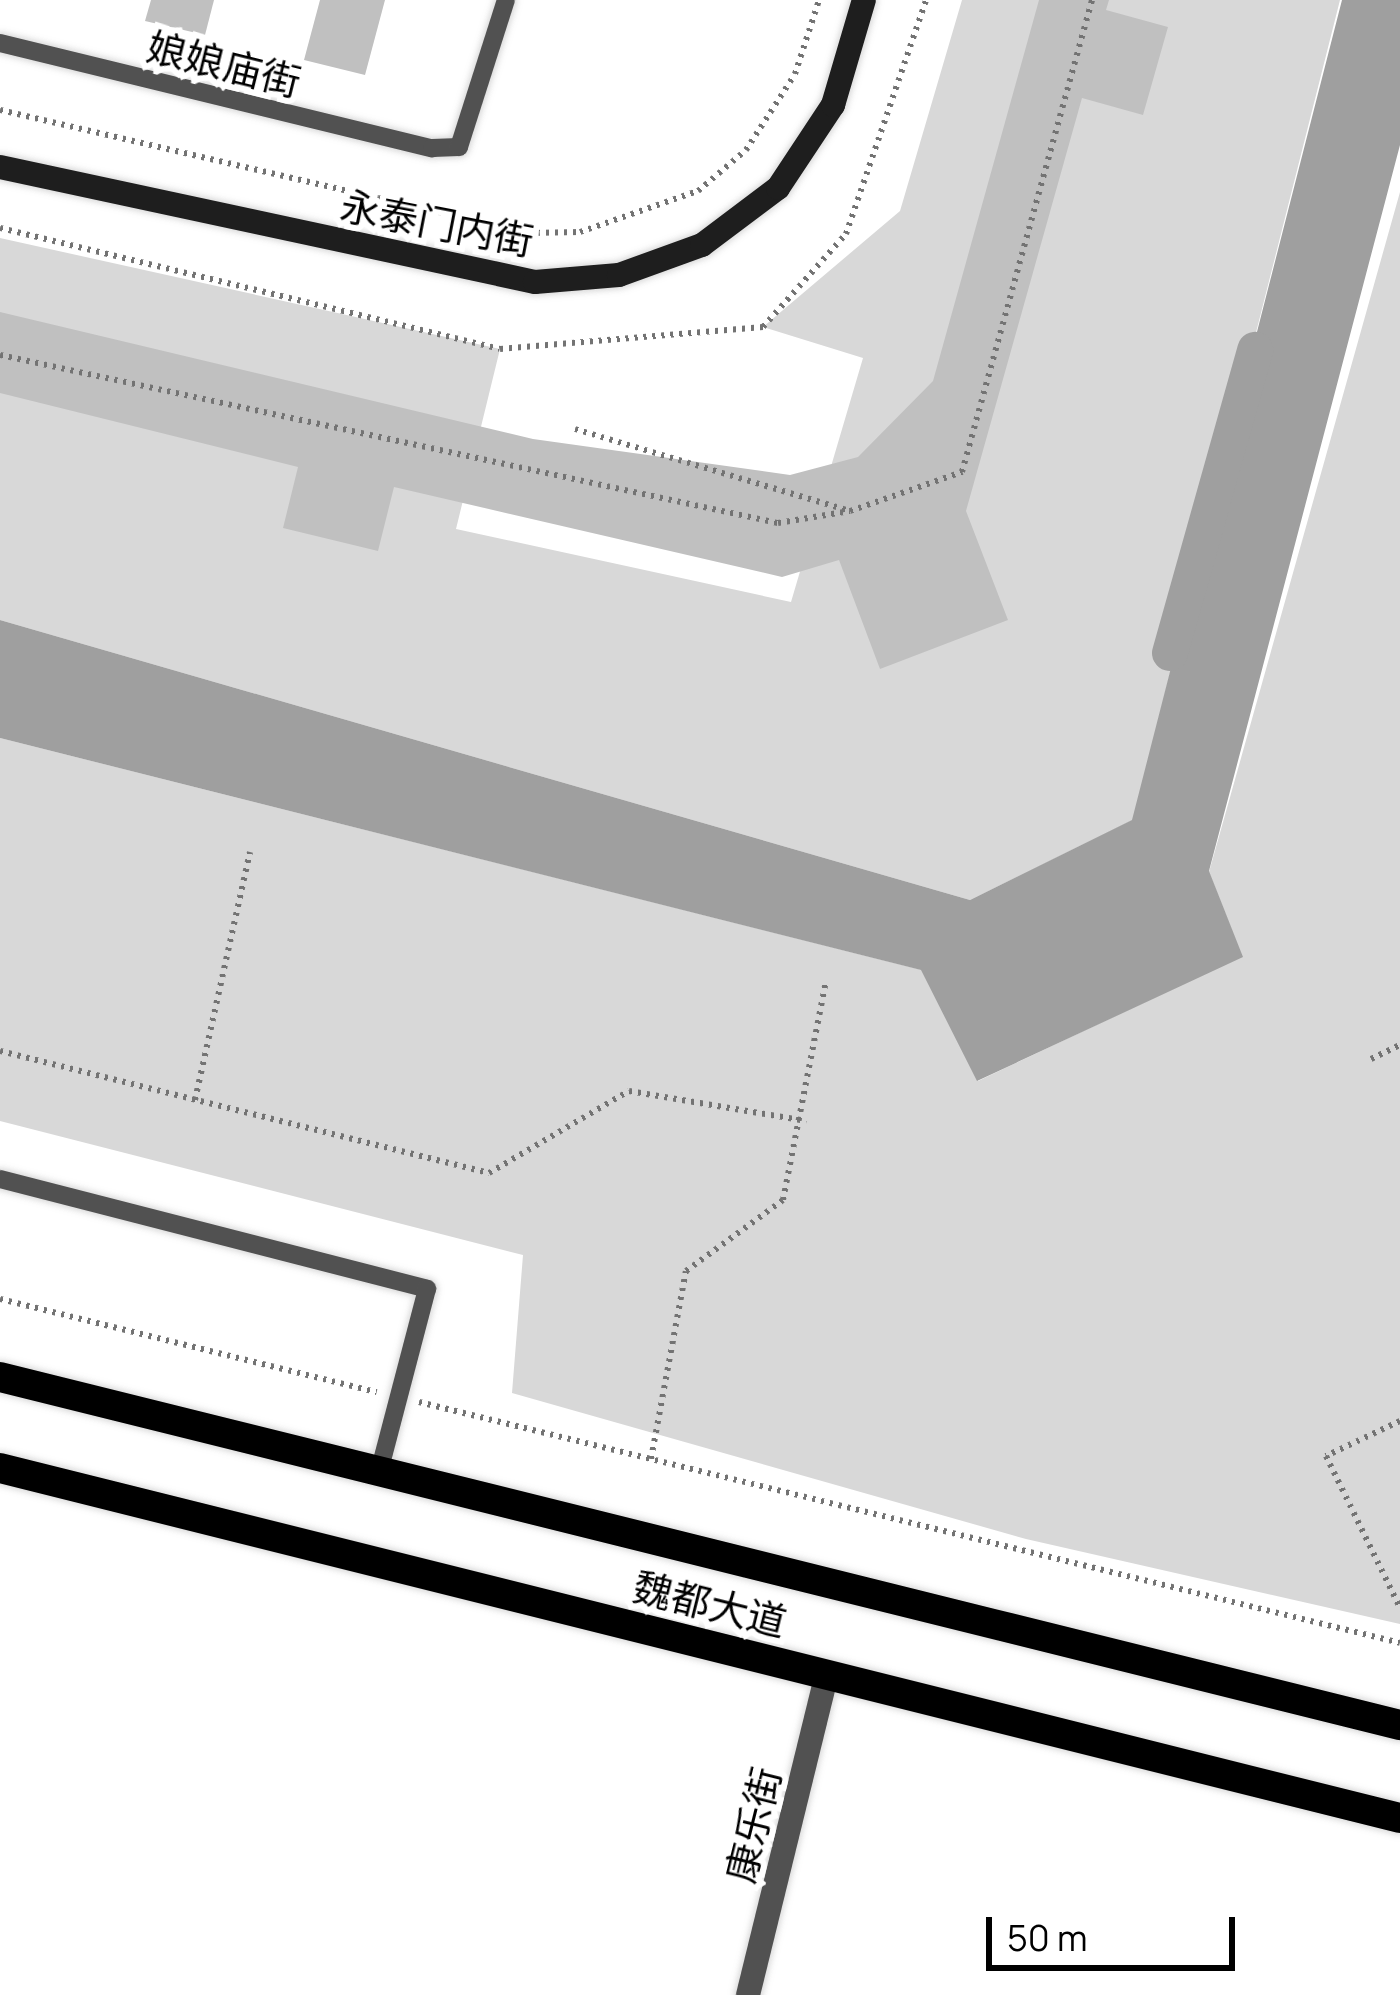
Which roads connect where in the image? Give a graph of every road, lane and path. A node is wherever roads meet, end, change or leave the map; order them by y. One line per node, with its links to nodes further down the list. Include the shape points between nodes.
1 (506, 0): 4 (lane, 娘娘庙街, via 459,147 432,148)
2 (864, 0): 5 (main road, 永泰门内街, via 833,105 778,188 702,245 619,275 535,283)
3 (1092, 0): 8 (path, via 962,472)
4 (0, 43)
5 (0, 167)
6 (0, 355): 8 (path, via 778,523)
7 (575, 429): 8 (path)
8 (850, 512)
9 (250, 852): 14 (path)
10 (826, 981): 15 (path)
11 (1400, 1045): 13 (path)
12 (0, 1051): 14 (path)
13 (1371, 1059)
14 (196, 1100): 15 (path, via 489,1173 628,1091)
15 (806, 1121): 21 (path, via 783,1200 686,1271)
16 (0, 1180): 19 (lane, via 427,1289)
17 (0, 1299): 19 (path)
18 (0, 1377): 23 (main road, 魏都大道)
19 (400, 1397): 21 (path); 23 (lane)
20 (1400, 1421): 25 (path, via 1326,1456)
21 (651, 1459): 26 (path)
22 (0, 1468): 27 (main road, 魏都大道)
23 (379, 1472): 24 (main road, 魏都大道)
24 (766, 1568): 27 (path); 29 (main road, 魏都大道)
25 (1400, 1609)
26 (1400, 1643)
27 (742, 1652): 28 (main road, 魏都大道)
28 (827, 1673): 30 (main road, 魏都大道); 31 (street, 康乐街)
29 (1400, 1725)
30 (1400, 1818)
31 (748, 1995)

